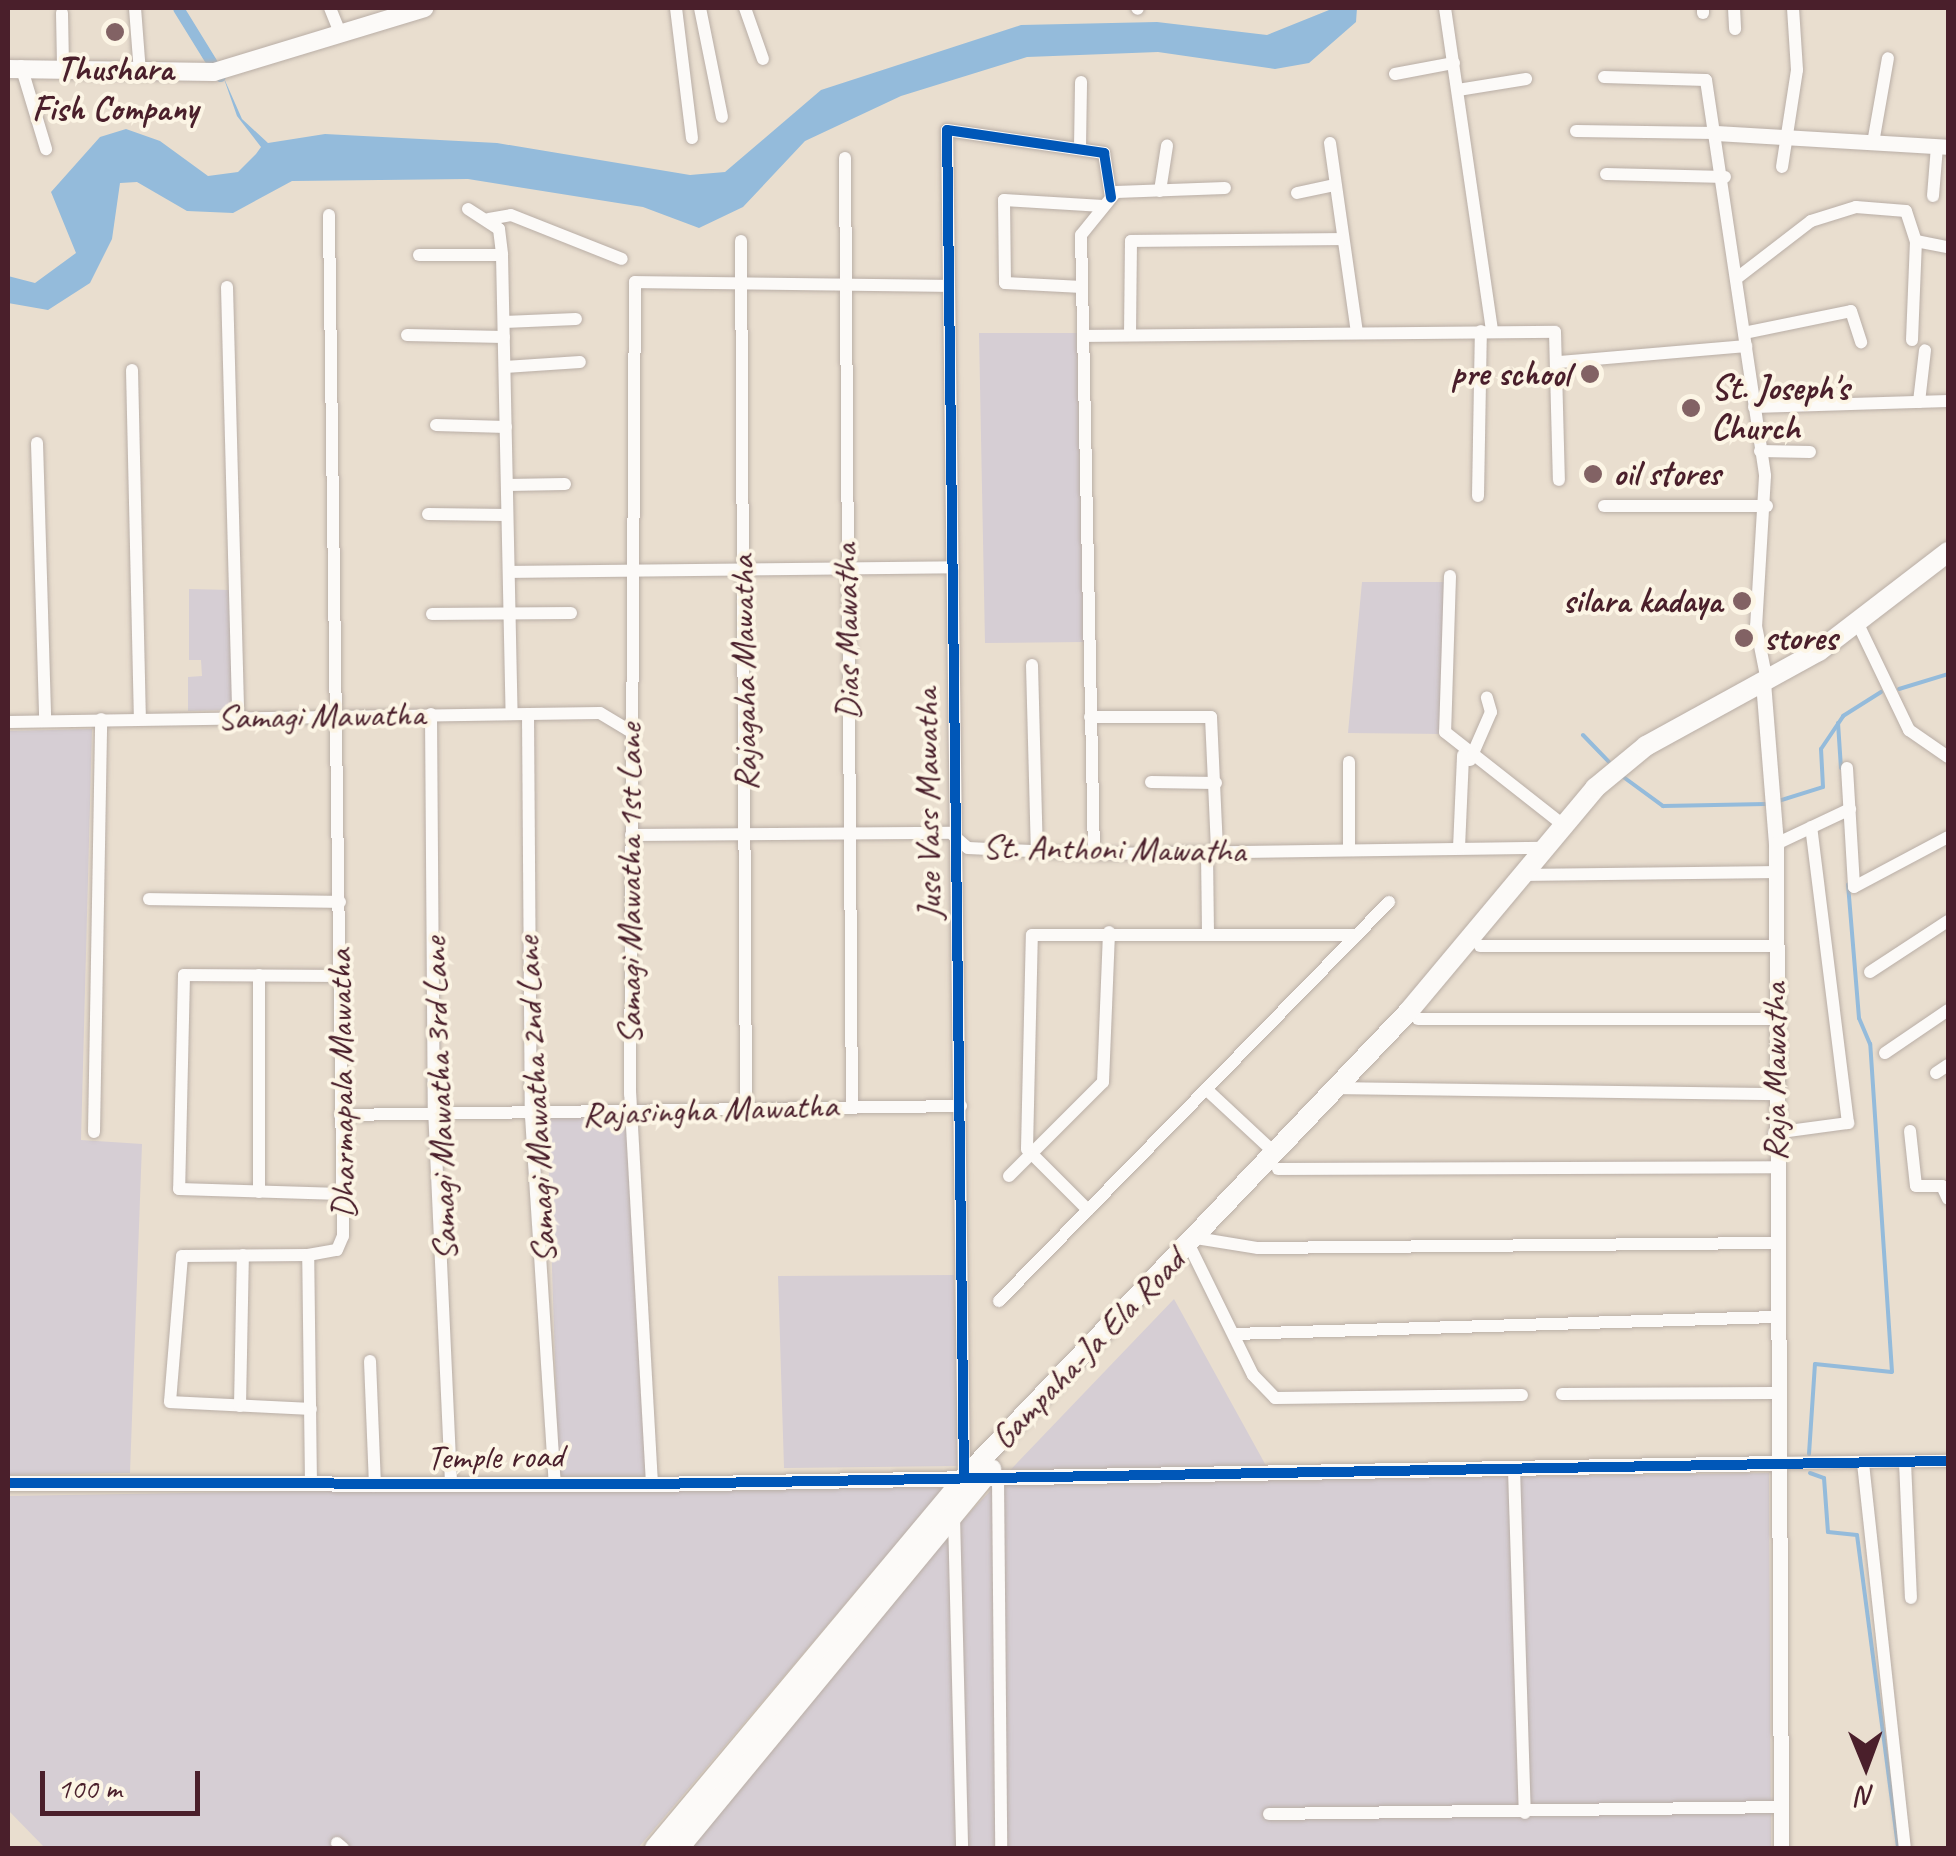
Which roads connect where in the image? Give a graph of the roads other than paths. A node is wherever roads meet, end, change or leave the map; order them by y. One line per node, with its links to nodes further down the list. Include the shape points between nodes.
1 (135, 8): 18 (street)
2 (330, 8): 12 (street)
3 (426, 8): 12 (main road)
4 (676, 8): 27 (street)
5 (700, 8): 24 (street)
6 (745, 8): 14 (street)
7 (1450, 8): 15 (street)
8 (1734, 8): 11 (street)
9 (1793, 8): 28 (street, via 1796,81)
10 (62, 13): 17 (street)
11 (1734, 29)
12 (340, 33): 18 (main road, via 218,71)
13 (1888, 58): 30 (street)
14 (763, 59)
15 (1454, 63): 19 (street); 23 (street)
16 (14, 66): 17 (main road); 33 (street)
17 (63, 67): 18 (main road)
18 (140, 73)
19 (1395, 74)
20 (1604, 76): 26 (street, via 1703,77)
21 (1526, 79): 23 (street)
22 (1082, 82): 34 (street)
23 (1458, 90): 63 (street)
24 (722, 117)
25 (1576, 131): 26 (street)
26 (1716, 133): 28 (street); 38 (street)
27 (692, 138)
28 (1783, 138): 30 (street); 36 (street)
29 (1330, 143): 39 (street)
30 (1874, 143): 32 (street)
31 (1167, 146): 41 (street)
32 (1942, 146): 43 (street)
33 (46, 148)
34 (1080, 148): 44 (street, via 1106,156); 58 (street, Juse Vass Mawatha, via 948,130)
35 (845, 158): 57 (street, Dias Mawatha)
36 (1782, 167)
37 (1606, 174): 38 (street)
38 (1725, 176): 55 (street)
39 (1335, 185): 42 (street); 48 (street)
40 (1225, 188): 41 (street)
41 (1160, 190): 44 (street)
42 (1297, 193)
43 (1933, 196)
44 (1107, 202): 59 (street, via 1081,235); 59 (street, via 1004,200 1005,284)
45 (468, 210): 47 (street)
46 (330, 215): 106 (street, Dharmapala Mawatha)
47 (488, 219): 53 (street); 54 (street, via 512,215)
48 (1342, 239): 64 (street); 66 (street, via 1132,241)
49 (741, 241): 56 (street, Rajagaha Mawatha)
50 (1916, 241): 51 (street); 55 (street, via 1910,213 1856,207 1812,221); 69 (street)
51 (1948, 247)
52 (420, 255): 53 (street)
53 (502, 255): 62 (street)
54 (622, 260)
55 (1736, 278): 68 (street)
56 (742, 284): 57 (street); 95 (street, Samagi Mawatha 1st Lane, via 634,282); 96 (street, Rajagaha Mawatha)
57 (844, 284): 58 (street); 93 (street, Dias Mawatha)
58 (949, 286): 94 (street, Juse Vass Mawatha)
59 (1082, 286): 67 (street)
60 (227, 287): 112 (street)
61 (576, 319): 62 (street)
62 (504, 329): 65 (street); 74 (street)
63 (1487, 331): 64 (street); 73 (street, via 1554,332); 87 (street)
64 (1357, 333): 66 (street)
65 (408, 335)
66 (1130, 335): 67 (street)
67 (1084, 336): 110 (street)
68 (1745, 339): 70 (street, via 1851,310); 73 (street); 78 (street)
69 (1912, 340)
70 (1862, 342)
71 (1925, 350): 77 (street)
72 (580, 362): 74 (street)
73 (1560, 362): 84 (street)
74 (504, 367): 80 (street)
75 (132, 370): 111 (street)
76 (1948, 401): 77 (street)
77 (1919, 402): 78 (street)
78 (1754, 407): 82 (street)
79 (436, 426): 80 (street)
80 (506, 427): 86 (street)
81 (38, 442): 114 (street)
82 (1760, 451): 83 (street); 89 (street)
83 (1810, 452)
84 (1558, 480)
85 (565, 484): 86 (street)
86 (507, 486): 91 (street)
87 (1478, 496)
88 (1604, 506): 89 (street)
89 (1767, 506): 104 (street, via 1756,626)
90 (428, 514): 91 (street)
91 (507, 515): 97 (street)
92 (1948, 552): 102 (highway, Gampaha-Ja Ela Road)
93 (845, 565): 94 (street); 96 (street); 129 (street, Dias Mawatha)
94 (953, 567): 127 (street, Juse Vass Mawatha)
95 (634, 568): 96 (street); 97 (street); 116 (street, Samagi Mawatha 1st Lane)
96 (742, 568): 126 (street, Rajagaha Mawatha)
97 (509, 572): 99 (street)
98 (1450, 576): 118 (street, via 1445,732)
99 (510, 611): 100 (street); 101 (street); 108 (street)
100 (571, 613)
101 (432, 614)
102 (1858, 624): 104 (highway, Gampaha-Ja Ela Road); 117 (street, via 1909,730)
103 (1032, 665): 135 (street)
104 (1765, 681): 124 (highway, Gampaha-Ja Ela Road, via 1646,746); 131 (street, Raja Mawatha)
105 (1487, 698): 118 (street, via 1491,712)
106 (335, 714): 107 (street, Samagi Mawatha); 112 (street, Samagi Mawatha); 141 (street, Dharmapala Mawatha)
107 (431, 714): 108 (street, Samagi Mawatha); 166 (street, Samagi Mawatha 3rd Lane)
108 (512, 714): 109 (street, Samagi Mawatha)
109 (528, 715): 116 (street, Samagi Mawatha, via 600,713); 165 (street, Samagi Mawatha 2nd Lane)
110 (1090, 717): 122 (street, via 1211,717); 137 (street)
111 (140, 718): 112 (street, Samagi Mawatha); 113 (street, Samagi Mawatha)
112 (238, 718)
113 (101, 719): 114 (street, Samagi Mawatha); 168 (street)
114 (45, 720): 115 (street, Samagi Mawatha)
115 (8, 722)
116 (628, 730): 128 (street, Samagi Mawatha 1st Lane)
117 (1948, 757)
118 (1466, 758): 124 (street); 132 (street)
119 (1349, 762): 134 (street)
120 (1847, 768): 123 (street)
121 (1152, 782): 122 (street)
122 (1216, 783): 136 (street)
123 (1850, 809): 125 (street); 130 (street, via 1858,889)
124 (1563, 825): 133 (highway, Gampaha-Ja Ela Road)
125 (1811, 827): 131 (street); 169 (street, via 1848,1123)
126 (748, 832): 128 (street, St. Anthoni Mawatha); 129 (street, St. Anthoni Mawatha); 160 (street, Rajagaha Mawatha)
127 (954, 833): 129 (street, St. Anthoni Mawatha); 135 (street, St. Anthoni Mawatha, via 968,848); 162 (street, Juse Vass Mawatha)
128 (631, 835): 163 (street, Samagi Mawatha 1st Lane)
129 (852, 835): 161 (street, Dias Mawatha)
130 (1948, 837)
131 (1776, 844): 138 (street, Raja Mawatha)
132 (1459, 848): 133 (street, St. Anthoni Mawatha); 134 (street, St. Anthoni Mawatha)
133 (1545, 848): 139 (highway, Gampaha-Ja Ela Road)
134 (1349, 849): 136 (street, St. Anthoni Mawatha)
135 (1037, 851): 137 (street, St. Anthoni Mawatha)
136 (1212, 852): 137 (street, St. Anthoni Mawatha); 146 (street)
137 (1094, 854)
138 (1774, 872): 139 (street); 149 (street, Raja Mawatha)
139 (1525, 875): 143 (highway, Gampaha-Ja Ela Road)
140 (149, 899): 141 (street)
141 (340, 902): 152 (street, Dharmapala Mawatha)
142 (1389, 902): 147 (street)
143 (1498, 910): 148 (highway, Gampaha-Ja Ela Road); 158 (highway, Gampaha-Ja Ela Road)
144 (1948, 922): 150 (street)
145 (1109, 932): 146 (street); 170 (street, via 1106,1071); 170 (street, via 1032,935)
146 (1208, 932): 147 (street)
147 (1357, 935): 157 (street)
148 (1480, 946): 149 (street); 154 (highway, Gampaha-Ja Ela Road)
149 (1775, 946): 155 (street, Raja Mawatha)
150 (1870, 972)
151 (259, 975): 152 (street); 174 (street); 174 (street, via 184,976 178,1048 179,1189)
152 (338, 976): 164 (street, Dharmapala Mawatha)
153 (1948, 1010): 156 (street)
154 (1418, 1019): 155 (street); 158 (highway, Gampaha-Ja Ela Road)
155 (1775, 1019): 159 (street, Raja Mawatha)
156 (1885, 1052)
157 (1206, 1089): 171 (street); 177 (street)
158 (1343, 1091): 159 (street); 171 (highway, Gampaha-Ja Ela Road)
159 (1775, 1094): 169 (street, Raja Mawatha)
160 (746, 1105): 161 (street, Rajasingha Mawatha); 163 (street, Rajasingha Mawatha)
161 (852, 1106): 162 (street, Rajasingha Mawatha)
162 (961, 1106): 196 (street, Juse Vass Mawatha)
163 (632, 1108): 165 (street, Rajasingha Mawatha); 199 (street, Samagi Mawatha 1st Lane)
164 (340, 1115): 166 (street, Rajasingha Mawatha); 175 (street, Dharmapala Mawatha)
165 (531, 1116): 166 (street, Rajasingha Mawatha); 198 (street, Samagi Mawatha 2nd Lane)
166 (434, 1118): 201 (street, Samagi Mawatha 3rd Lane)
167 (1910, 1131): 176 (street, via 1916,1186 1942,1186)
168 (94, 1132)
169 (1774, 1132): 172 (street, Raja Mawatha)
170 (1030, 1157): 173 (street); 177 (street)
171 (1277, 1162): 172 (street); 179 (highway, Gampaha-Ja Ela Road)
172 (1774, 1167): 178 (street, Raja Mawatha)
173 (1009, 1176)
174 (258, 1192): 175 (street)
175 (341, 1194): 180 (street, Dharmapala Mawatha, via 342,1246)
176 (1948, 1198)
177 (1088, 1210): 182 (street)
178 (1774, 1243): 179 (street); 183 (street, Raja Mawatha)
179 (1197, 1245): 184 (street); 196 (highway, Gampaha-Ja Ela Road)
180 (308, 1254): 181 (street); 190 (street, Dharmapala Mawatha)
181 (244, 1255): 189 (street); 189 (street, via 178,1260 170,1367 175,1406)
182 (999, 1301)
183 (1774, 1317): 184 (street); 186 (street, Raja Mawatha)
184 (1234, 1334): 188 (street, via 1275,1398)
185 (370, 1360): 202 (street)
186 (1774, 1392): 187 (street); 194 (street, Raja Mawatha)
187 (1562, 1394)
188 (1522, 1395)
189 (240, 1406): 190 (street)
190 (311, 1410): 200 (street, Dharmapala Mawatha)
191 (1948, 1461): 192 (street)
192 (1906, 1462): 193 (street); 204 (street)
193 (1863, 1463): 194 (street); 213 (street)
194 (1776, 1464): 195 (street, Temple road); 205 (street, Raja Mawatha)
195 (1514, 1468): 196 (street, Temple road); 206 (street)
196 (982, 1477): 199 (street, Temple road); 203 (highway, Gampaha-Ja Ela Road); 208 (highway, Gampaha-Ja Ela Road); 211 (street, Juse Vass Mawatha)
197 (8, 1483): 200 (street, Temple road)
198 (555, 1484): 199 (street, Temple road); 201 (street, Temple road)
199 (652, 1484)
200 (311, 1485): 202 (street, Temple road)
201 (451, 1485): 202 (street, Temple road)
202 (374, 1486)
203 (954, 1512): 209 (highway, Gampaha-Ja Ela Road); 210 (street)
204 (1911, 1598)
205 (1780, 1807): 206 (street); 212 (street, Raja Mawatha)
206 (1524, 1813): 207 (street)
207 (1270, 1814)
208 (654, 1848)
209 (679, 1848)
210 (962, 1848)
211 (1001, 1848)
212 (1781, 1848)
213 (1905, 1848)

